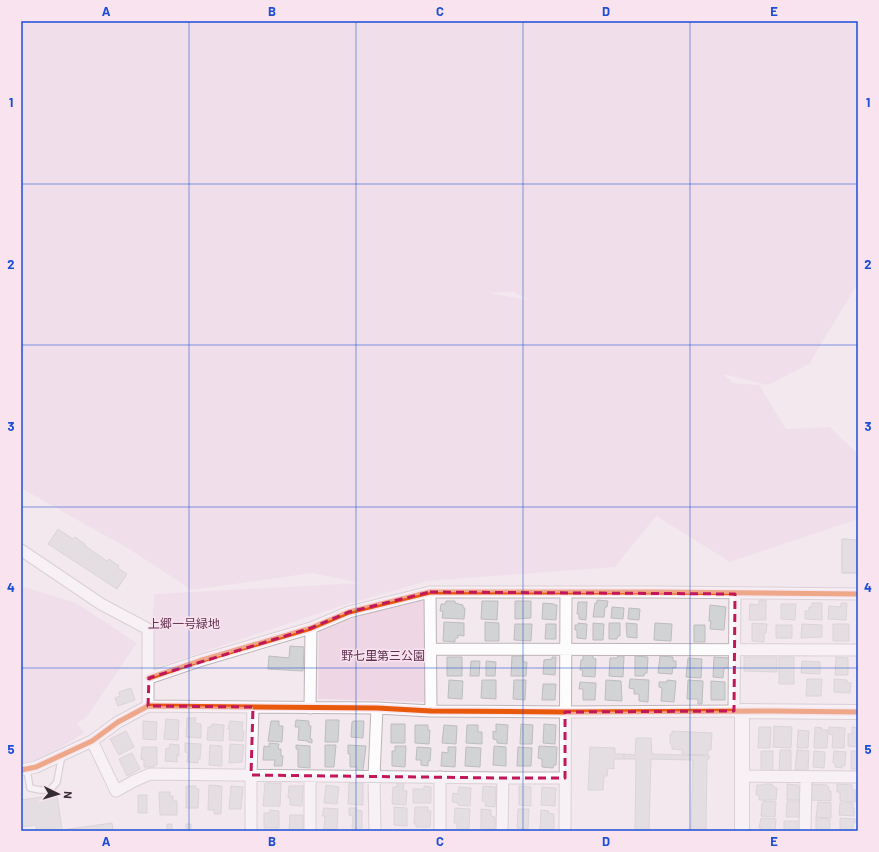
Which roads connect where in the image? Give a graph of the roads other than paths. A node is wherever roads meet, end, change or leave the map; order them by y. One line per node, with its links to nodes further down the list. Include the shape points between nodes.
1 (21, 550): 11 (street, via 101,604 148,629)
2 (430, 592): 3 (street); 6 (street, via 349,612); 8 (street)
3 (566, 592): 4 (street); 7 (street)
4 (735, 594): 5 (street); 9 (street)
5 (858, 594)
6 (311, 628): 11 (street); 14 (street)
7 (566, 648): 8 (street); 9 (street); 18 (street)
8 (432, 649): 16 (street)
9 (734, 650): 10 (street); 17 (street)
10 (858, 650)
11 (148, 678): 12 (street)
12 (148, 706): 13 (street); 20 (street, via 118,722)
13 (253, 707): 14 (street); 23 (street)
14 (310, 708): 15 (street)
15 (377, 708): 16 (street); 25 (street)
16 (431, 711): 18 (street)
17 (738, 711): 18 (street); 19 (street); 26 (street)
18 (565, 712): 31 (street)
19 (858, 712)
20 (92, 741): 21 (street); 23 (street, via 116,791 150,774)
21 (62, 754): 22 (street); 22 (lane, via 57,782 50,790 30,788)
22 (24, 770)
23 (251, 775): 24 (street); 32 (street)
24 (310, 776): 25 (street); 33 (street)
25 (374, 776): 28 (street); 34 (street)
26 (742, 776): 27 (street); 38 (street)
27 (806, 776): 29 (street); 39 (street)
28 (440, 777): 30 (street); 35 (street)
29 (858, 777)
30 (503, 778): 31 (street); 36 (street)
31 (565, 778): 37 (street)
32 (251, 831)
33 (310, 831)
34 (375, 831)
35 (440, 831)
36 (502, 831)
37 (565, 831)
38 (742, 831)
39 (805, 831)

